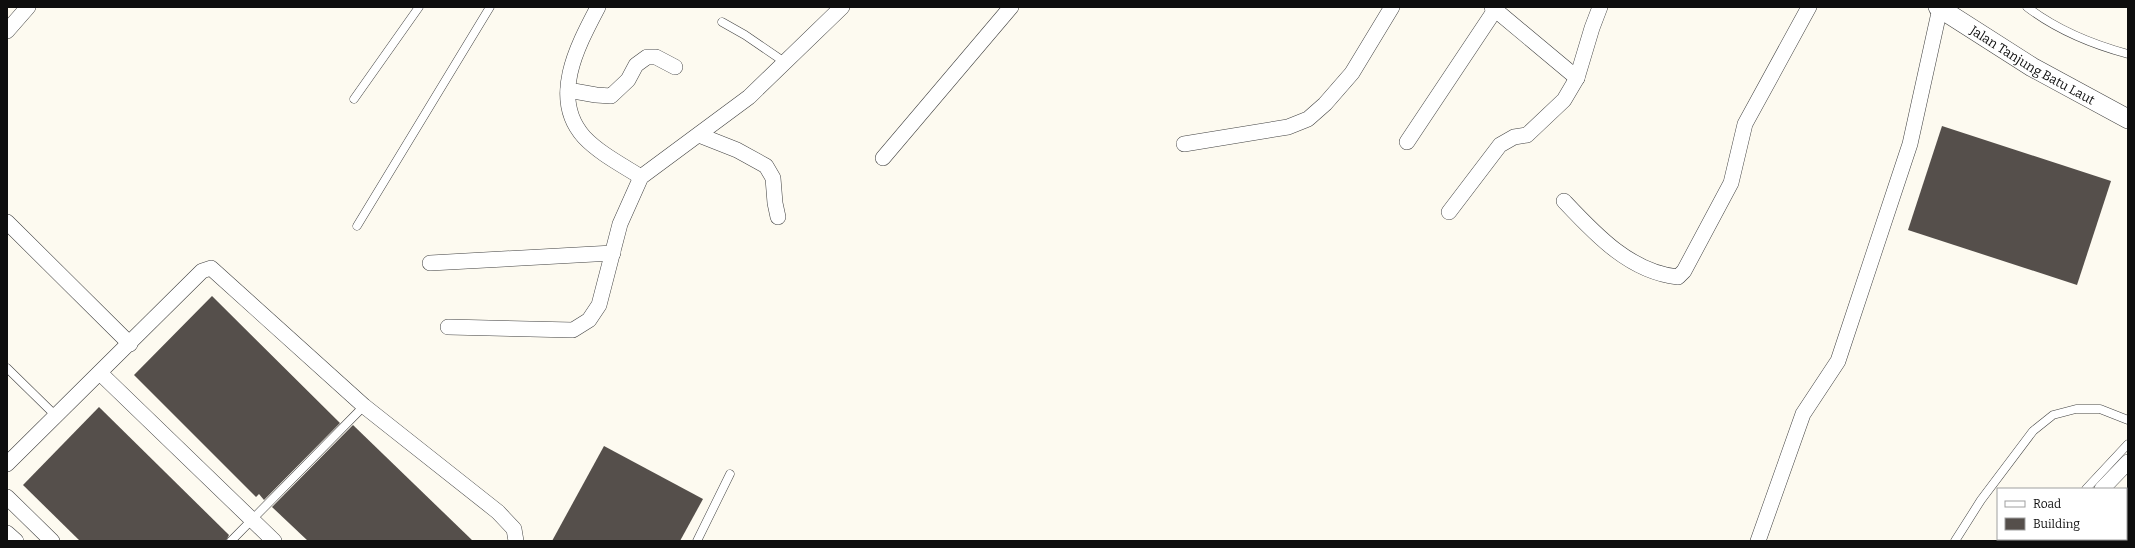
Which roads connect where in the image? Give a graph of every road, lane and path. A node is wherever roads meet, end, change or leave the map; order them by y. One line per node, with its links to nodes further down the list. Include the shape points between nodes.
1 (28, 7): 14 (street)
2 (419, 7): 20 (lane)
3 (490, 7): 31 (lane)
4 (598, 7): 19 (street, via 569,70)
5 (842, 7): 16 (street)
6 (1011, 7): 25 (street)
7 (1392, 7): 24 (street, via 1352,73 1308,119 1288,127)
8 (1600, 7): 18 (street)
9 (1809, 7): 27 (street, via 1745,124 1731,183 1684,271 1678,276 1643,268 1612,248 1600,240)
10 (2027, 7): 15 (lane, via 2039,17 2070,34 2097,46)
11 (1495, 8): 18 (street); 23 (street)
12 (1939, 8): 21 (street, Jalan Tanjung Batu Laut, via 2032,66); 58 (street, via 1910,144 1838,361 1803,414)
13 (722, 22): 16 (lane)
14 (7, 31)
15 (2128, 54)
16 (786, 63): 22 (street, via 749,97)
17 (675, 68): 19 (street, via 656,57 647,57 611,96)
18 (1577, 78): 28 (street, via 1564,100 1527,134 1514,137 1500,145)
19 (568, 90): 26 (street, via 569,107 574,122 584,136 596,148)
20 (354, 99)
21 (2128, 119)
22 (699, 135): 26 (street); 29 (street, via 737,150 766,166 773,178)
23 (1407, 142)
24 (1184, 144)
25 (883, 158)
26 (641, 177): 32 (street, via 620,224)
27 (1564, 201)
28 (1449, 212)
29 (778, 217)
30 (7, 222): 35 (street)
31 (357, 226)
32 (613, 253): 33 (street); 34 (street, via 599,305 589,320 573,330)
33 (430, 263)
34 (448, 327)
35 (130, 344): 37 (street); 38 (street, via 202,271 211,268)
36 (7, 368): 39 (lane)
37 (100, 373): 39 (street); 50 (street)
38 (364, 406): 50 (lane); 56 (street, via 498,512 514,529)
39 (56, 416): 43 (street)
40 (2128, 420): 59 (lane, via 2100,409 2076,409 2053,415 2032,431 1981,500)
41 (2128, 444): 46 (lane)
42 (2128, 462): 45 (street)
43 (7, 464)
44 (730, 474): 57 (lane)
45 (2117, 474): 47 (street); 48 (street)
46 (2087, 488)
47 (2103, 488)
48 (2120, 488)
49 (7, 497): 53 (street)
50 (251, 520): 54 (lane); 55 (street)
51 (7, 533): 52 (street)
52 (16, 541)
53 (52, 541)
54 (231, 541)
55 (274, 541)
56 (516, 541)
57 (697, 541)
58 (1758, 541)
59 (1955, 541)

